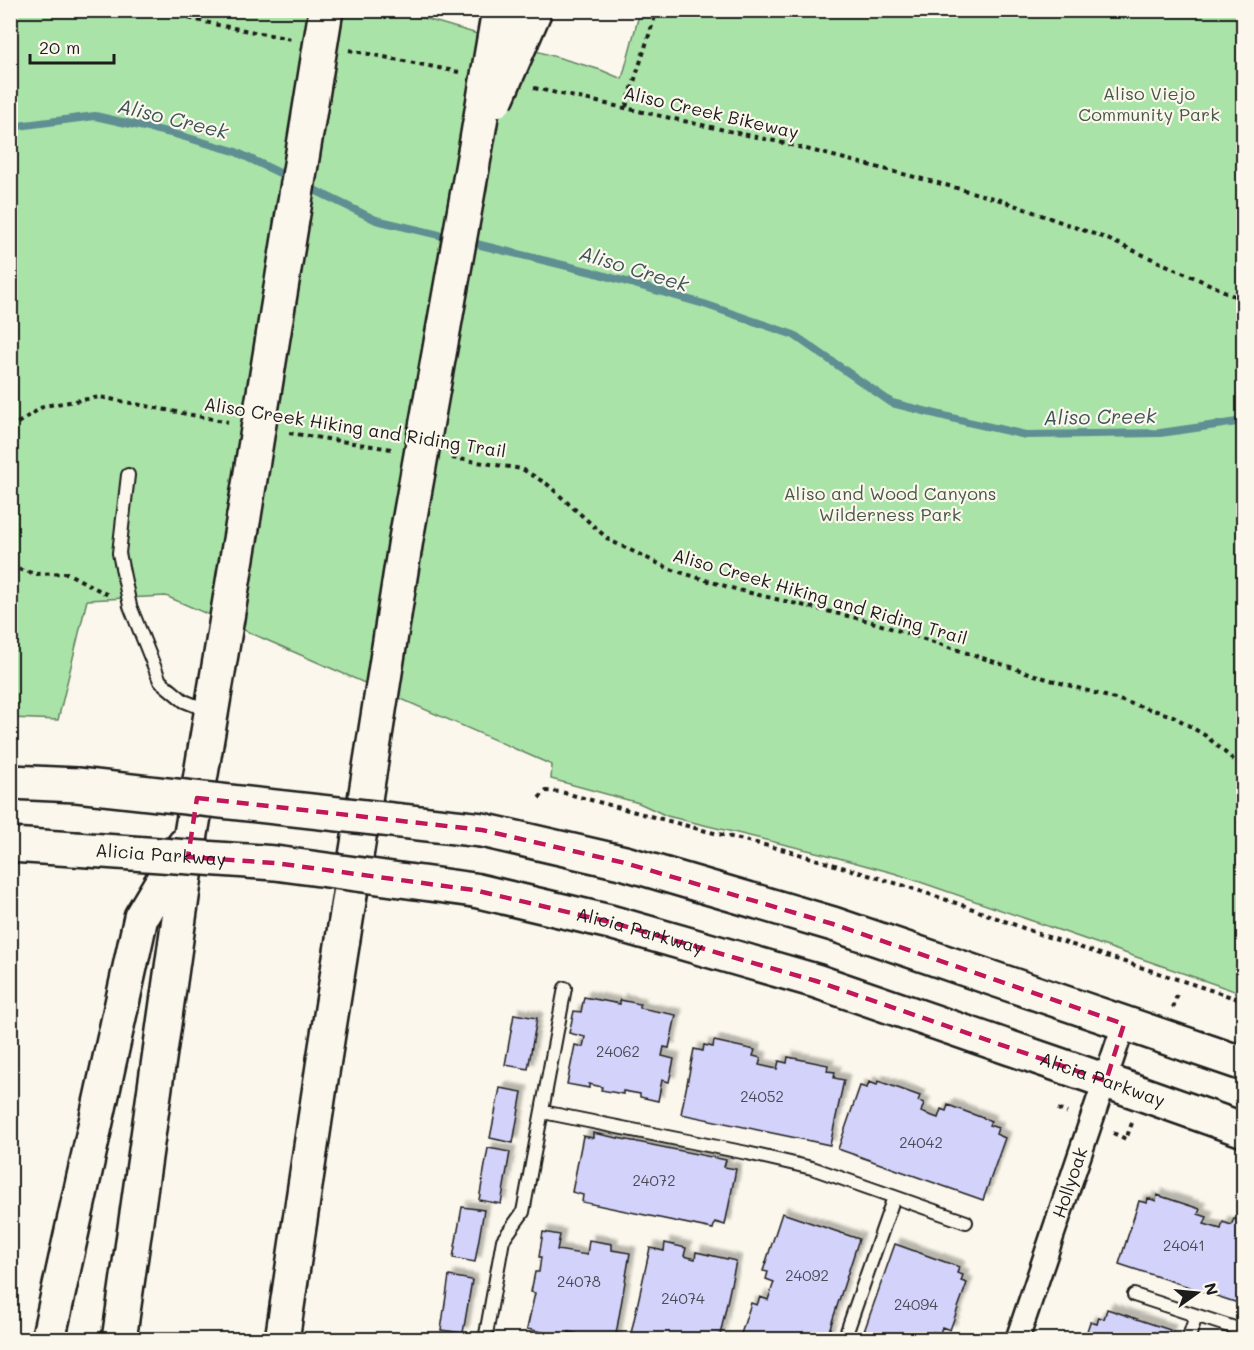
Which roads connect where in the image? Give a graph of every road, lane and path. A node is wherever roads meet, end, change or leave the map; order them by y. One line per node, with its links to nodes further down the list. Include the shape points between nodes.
1 (154, 10): 6 (path)
2 (326, 10): 21 (main road, bridge)
3 (499, 10): 11 (main road, bridge)
4 (536, 10): 11 (main road, bridge)
5 (657, 10): 10 (path)
6 (296, 40)
7 (341, 49): 8 (path)
8 (465, 73)
9 (534, 88): 10 (path, Aliso Creek Bikeway)
10 (626, 107): 12 (path, Aliso Creek Bikeway, via 1000,200 1105,238)
11 (476, 146): 31 (main road, bridge, via 406,539)
12 (1244, 301)
13 (235, 423): 14 (path, Aliso Creek Hiking and Riding Trail, via 100,397 44,406)
14 (10, 428)
15 (281, 431): 16 (path, Aliso Creek Hiking and Riding Trail)
16 (396, 450)
17 (442, 457): 22 (path, Aliso Creek Hiking and Riding Trail, via 522,469 547,484 609,540 670,569 738,590 869,621 1173,716 1206,736)
18 (128, 475): 20 (lane, via 119,553)
19 (10, 567): 20 (path, via 36,574 67,573)
20 (130, 606): 21 (lane, via 160,681 184,701)
21 (211, 712): 25 (main road)
22 (1244, 770)
23 (10, 782): 29 (main road, bridge, via 77,785 482,830 625,863 833,924)
24 (539, 798): 28 (path, via 546,791 561,792 785,850 965,906)
25 (191, 834): 40 (main road, via 141,917); 41 (main road)
26 (10, 845): 32 (main road, Alicia Parkway, bridge, via 275,863 474,890 610,922 816,981)
27 (566, 988): 33 (lane)
28 (1244, 1001)
29 (1124, 1024): 30 (main road); 32 (street, Hollyoak)
30 (1244, 1064)
31 (323, 1066): 42 (main road); 43 (main road)
32 (1106, 1081): 34 (main road, Alicia Parkway); 46 (street, Hollyoak)
33 (543, 1112): 35 (lane, via 801,1166); 44 (lane, via 523,1212 503,1240)
34 (1244, 1130)
35 (894, 1197): 36 (lane); 45 (lane)
36 (966, 1222)
37 (1134, 1295): 38 (lane)
38 (1196, 1316): 39 (lane); 47 (lane)
39 (1244, 1331)
40 (48, 1340)
41 (119, 1340)
42 (282, 1340)
43 (299, 1340)
44 (485, 1340)
45 (844, 1340)
46 (1017, 1340)
47 (1188, 1340)

